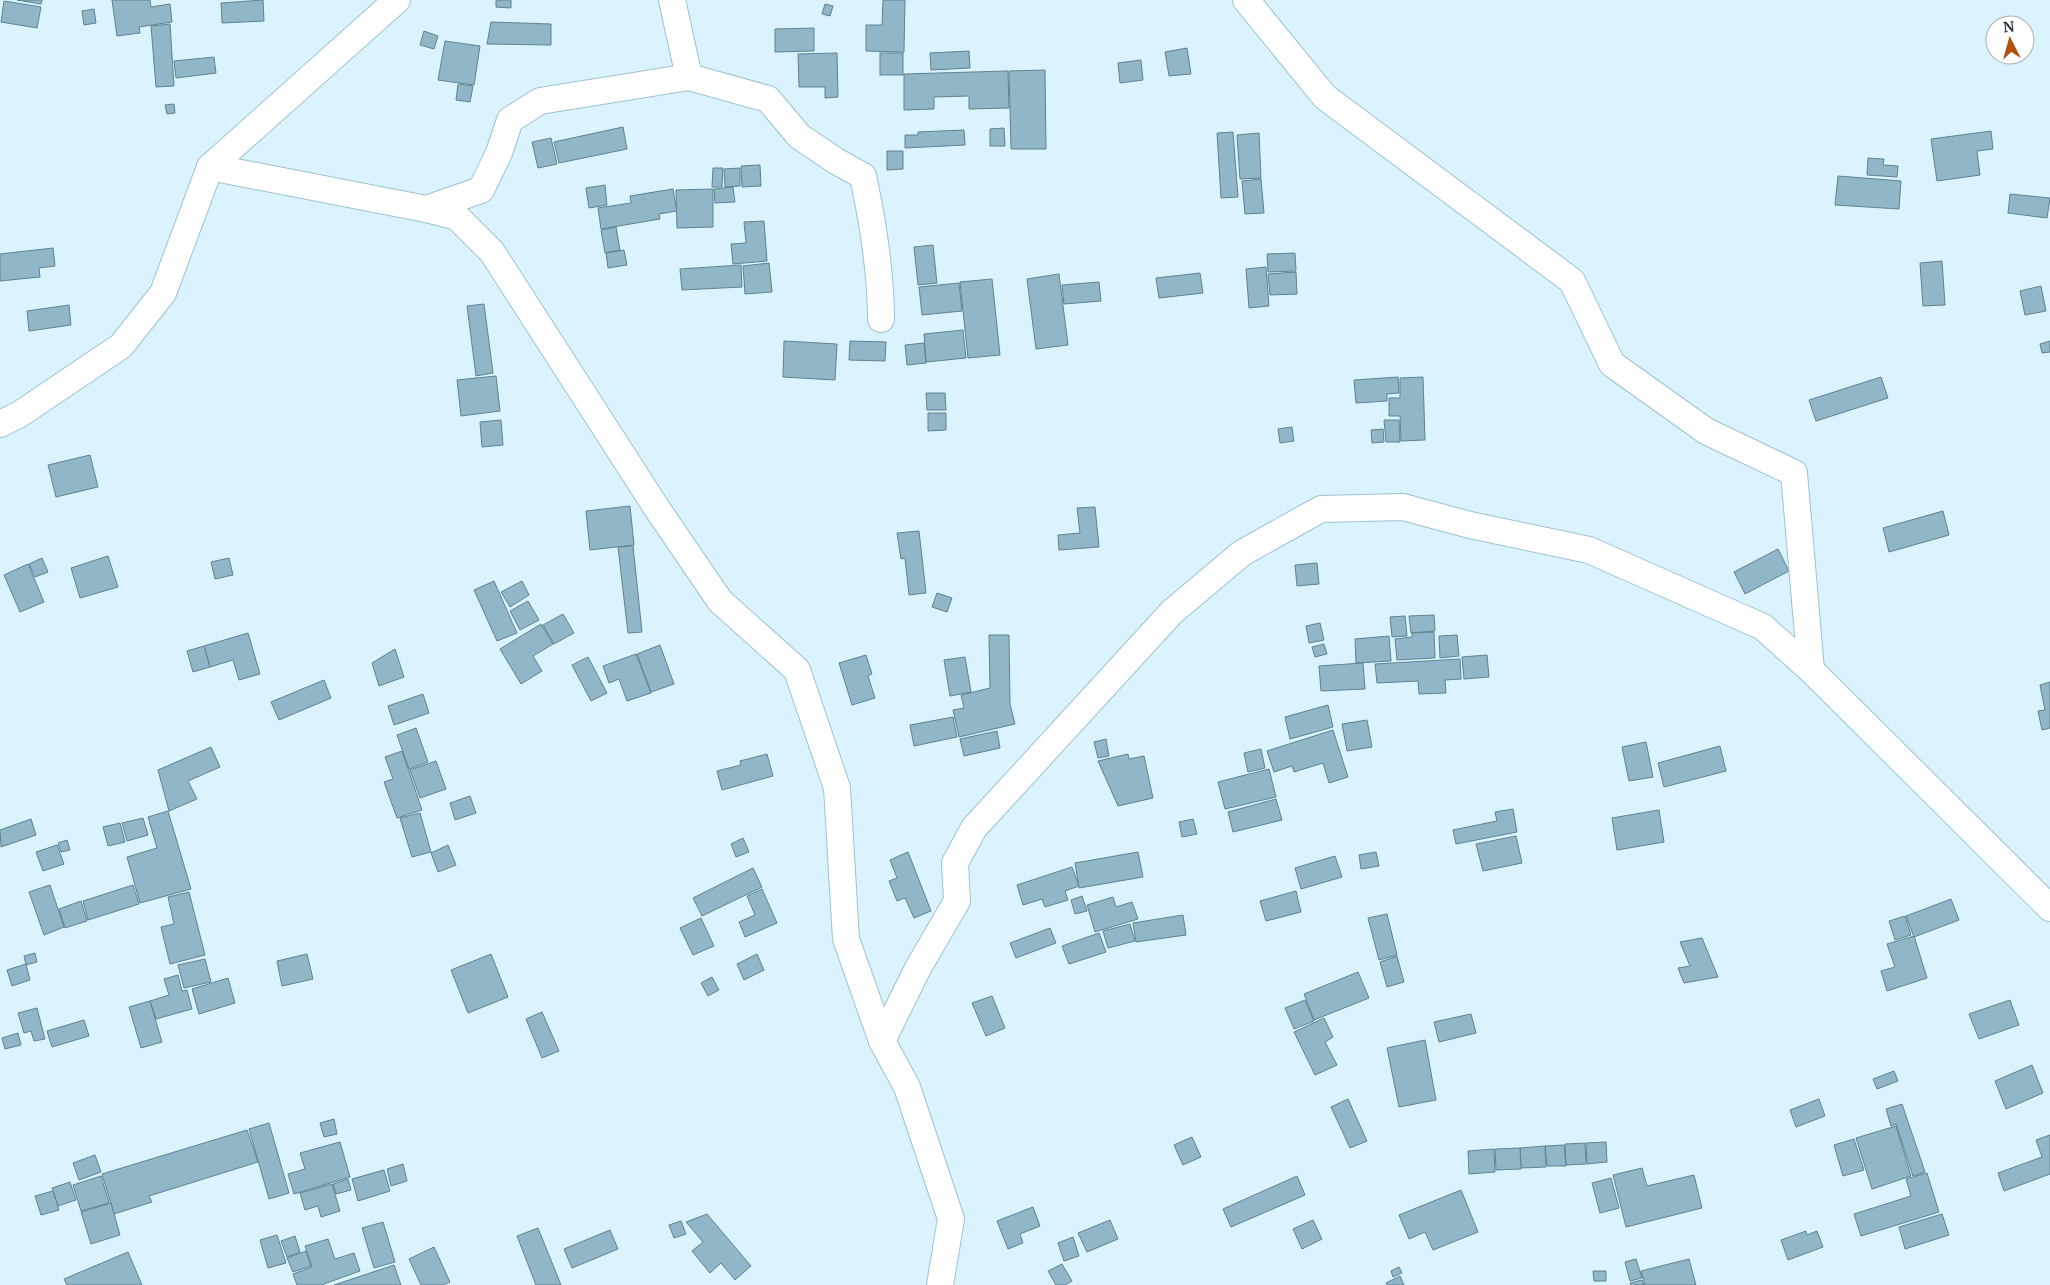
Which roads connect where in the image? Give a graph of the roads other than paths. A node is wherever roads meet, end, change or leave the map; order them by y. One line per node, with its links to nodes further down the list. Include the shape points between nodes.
1 (397, 0): 5 (street)
2 (672, 0): 4 (street)
3 (1246, 0): 9 (street, via 1324,97 1572,281 1612,364 1706,431 1794,473)
4 (689, 77): 6 (street, via 540,101 510,120 481,190); 7 (street, via 768,99 800,136 862,176 881,285)
5 (210, 167): 6 (street); 8 (street, via 163,293 121,346)
6 (426, 209): 11 (street, via 457,217 492,252 720,602 797,670 837,788 846,939)
7 (881, 319)
8 (0, 424)
9 (1811, 670): 10 (street); 11 (street, via 1763,627 1589,550 1403,507 1321,509 1242,553 1172,612 974,828 955,863 957,901 918,968)
10 (2050, 908)
11 (882, 1041): 12 (street, via 907,1086 951,1219)
12 (940, 1285)

